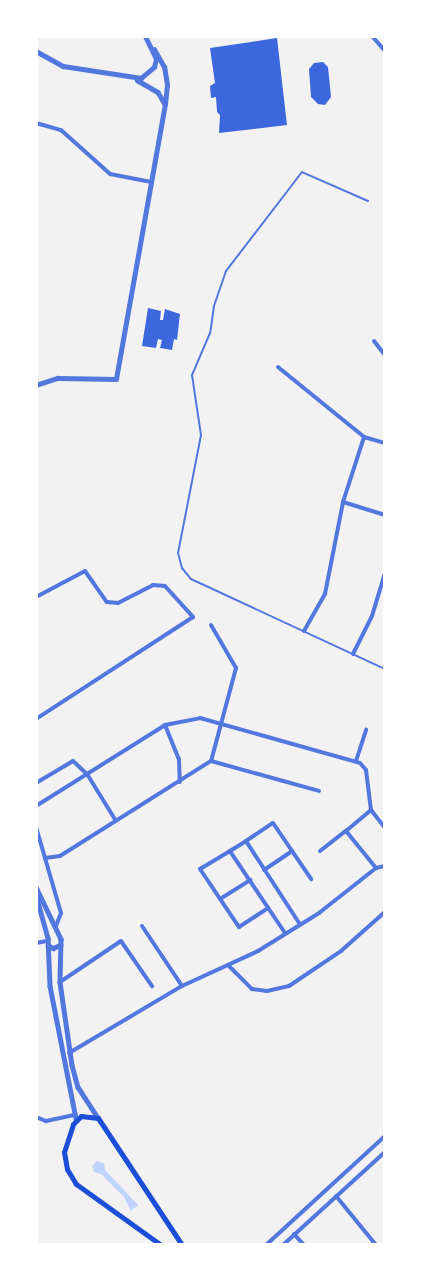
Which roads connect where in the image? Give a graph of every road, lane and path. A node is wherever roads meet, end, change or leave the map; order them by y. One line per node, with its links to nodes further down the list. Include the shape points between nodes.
1 (145, 36): 4 (street)
2 (372, 36): 3 (street)
3 (384, 48)
4 (154, 50): 6 (street, via 154,67 141,78); 7 (street, via 164,67 167,85)
5 (36, 51): 6 (street, via 63,66)
6 (133, 79): 7 (street, via 147,83)
7 (165, 104): 9 (street)
8 (36, 123): 9 (street, via 62,130 110,174)
9 (151, 182): 14 (street, via 116,379 58,378)
10 (368, 201): 22 (lane, via 302,172 226,271 214,306 210,333 192,375 201,435 178,553 182,568 191,578)
11 (374, 341): 12 (street)
12 (385, 354)
13 (278, 368): 15 (street)
14 (36, 385)
15 (364, 437): 16 (street); 17 (street)
16 (385, 443)
17 (343, 502): 18 (street); 22 (street, via 325,594)
18 (385, 515)
19 (385, 573): 23 (street, via 372,616)
20 (36, 597): 25 (street, via 85,571 106,602 118,603 154,585 165,586 193,617)
21 (211, 625): 26 (street, via 236,668)
22 (304, 631): 23 (lane)
23 (353, 654): 24 (lane)
24 (385, 669)
25 (36, 719)
26 (221, 723): 27 (street, via 200,718); 29 (street); 30 (street)
27 (165, 724): 31 (street); 32 (street, via 180,759)
28 (366, 730): 30 (street)
29 (211, 761): 32 (street); 34 (street)
30 (356, 761): 36 (street, via 366,770)
31 (87, 774): 33 (street, via 73,761); 35 (street); 37 (street)
32 (180, 782): 37 (street)
33 (36, 783)
34 (319, 791)
35 (36, 806)
36 (371, 810): 39 (street); 40 (street)
37 (116, 822): 45 (street, via 60,856)
38 (36, 827): 45 (street)
39 (385, 828)
40 (346, 830): 43 (street); 47 (street)
41 (246, 842): 42 (street); 44 (street, via 273,823); 48 (street)
42 (230, 851): 50 (street); 53 (street, via 200,869)
43 (320, 851)
44 (292, 852): 48 (street); 49 (street)
45 (45, 858): 58 (street, via 61,913)
46 (385, 866): 47 (street)
47 (376, 868): 57 (street, via 319,913)
48 (264, 870): 57 (street)
49 (311, 879)
50 (250, 880): 53 (street); 55 (street)
51 (36, 887): 54 (street)
52 (36, 895): 54 (street)
53 (220, 898): 55 (street, via 239,927)
54 (43, 905): 58 (street); 62 (street)
55 (268, 908): 60 (street)
56 (385, 912): 65 (street, via 340,951 289,986 267,991 252,989)
57 (299, 923): 60 (street)
58 (56, 926): 61 (street)
59 (142, 926): 69 (street)
60 (284, 933): 65 (street, via 258,951)
61 (59, 936): 62 (street); 64 (street)
62 (48, 941): 63 (street); 64 (street, via 53,948); 67 (street)
63 (36, 943)
64 (60, 945): 66 (street)
65 (228, 965): 69 (street)
66 (60, 982): 67 (street); 68 (street, via 121,941); 70 (street)
67 (50, 986): 72 (street)
68 (152, 986)
69 (182, 986): 70 (street)
70 (70, 1053): 73 (street, via 78,1087)
71 (36, 1117): 72 (street, via 46,1122)
72 (76, 1117): 73 (main road, via 87,1114); 78 (main road, via 64,1152 67,1170 76,1184)
73 (98, 1118): 79 (main road)
74 (385, 1136): 80 (street)
75 (385, 1152): 76 (street)
76 (336, 1196): 77 (street); 83 (street)
77 (294, 1234): 81 (street); 82 (street)
78 (160, 1245)
79 (182, 1245)
80 (266, 1245)
81 (282, 1245)
82 (304, 1245)
83 (376, 1245)

